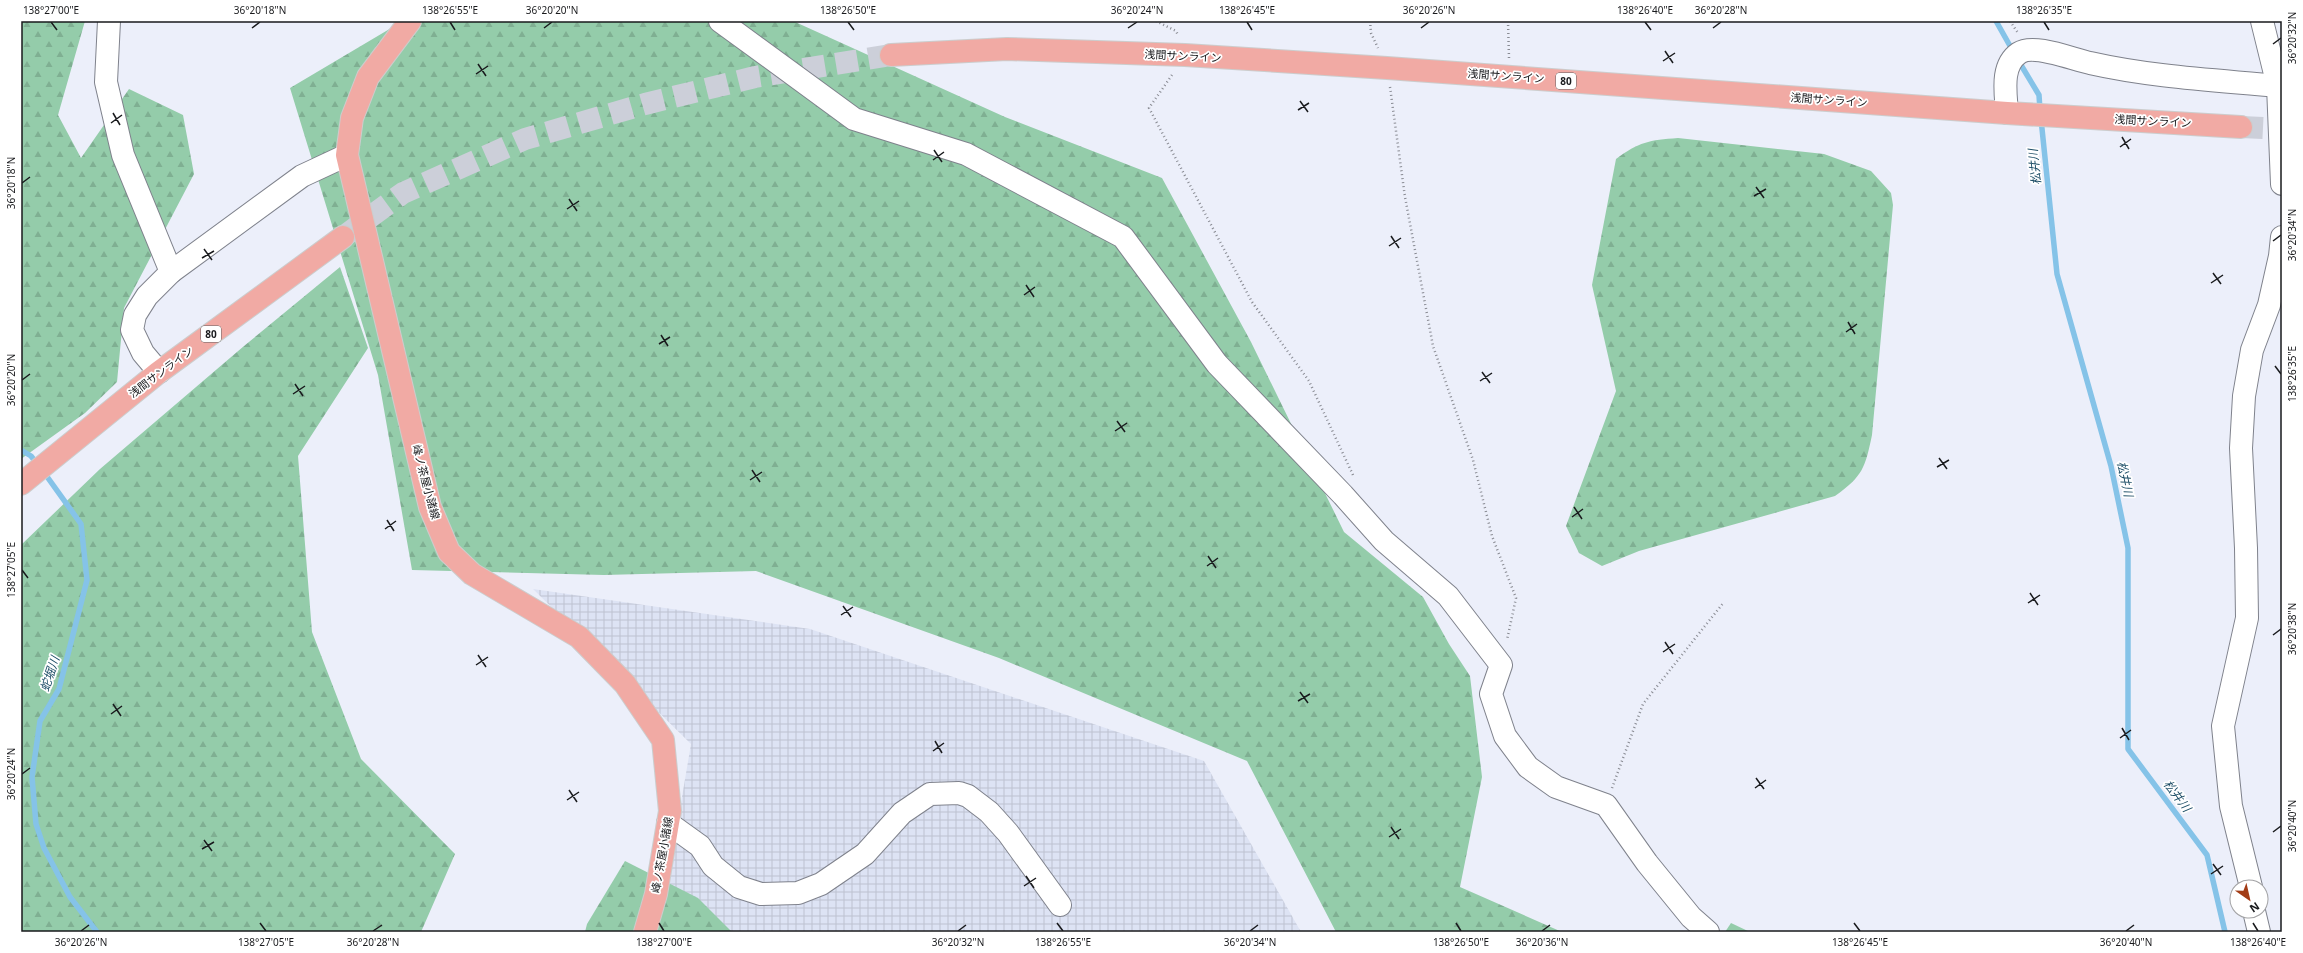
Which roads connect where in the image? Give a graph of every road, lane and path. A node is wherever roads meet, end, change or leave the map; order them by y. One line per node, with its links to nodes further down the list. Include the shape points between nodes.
1 (109, 21): 18 (street, via 106,82 123,156)
2 (410, 21): 14 (main road, 峰ノ茶屋小諸線, via 368,77 352,118)
3 (720, 21): 23 (street, via 854,119 966,154 1123,237 1217,364 1384,541 1448,596)
4 (1370, 21): 9 (path, via 1371,33)
5 (1508, 21): 10 (path)
6 (2262, 21): 11 (street)
7 (891, 55): 8 (main road, 浅間サンライン / 80, via 1007,48)
8 (1186, 55): 9 (main road, 浅間サンライン / 80); 20 (path, via 1149,108 1252,302 1309,381)
9 (1387, 68): 10 (main road, 浅間サンライン / 80); 23 (path, via 1405,197 1432,346 1473,460 1492,536 1516,598)
10 (1510, 77): 12 (main road, 浅間サンライン / 80)
11 (2278, 86): 12 (street, via 2126,71 2030,50 2014,57 2008,68 2005,79); 15 (street)
12 (2008, 113): 13 (main road, 浅間サンライン / 80)
13 (2241, 126)
14 (347, 156): 18 (street, via 302,176); 25 (main road, 峰ノ茶屋小諸線, via 430,507 449,552 472,574 579,637 626,684 663,740 670,811)
15 (2282, 184)
16 (343, 237): 19 (main road, 浅間サンライン / 80)
17 (2282, 237): 26 (street, via 2269,305 2252,350 2244,396 2241,448 2247,618 2223,726 2231,806)
18 (171, 272): 19 (street, via 147,296 135,315 132,330 143,353)
19 (159, 372): 21 (main road, 浅間サンライン / 80)
20 (1354, 478)
21 (21, 484)
22 (1724, 602): 24 (path, via 1642,704)
23 (1501, 665): 24 (street, via 1491,694 1505,736 1518,755 1528,767 1556,787)
24 (1606, 805): 30 (street, via 1647,863 1691,917)
25 (668, 823): 27 (street, via 700,846 713,866 739,887 760,894 798,893 821,884 865,854 902,813 930,794 959,793 968,796 989,812 1008,833); 29 (main road, 峰ノ茶屋小諸線, via 656,894)
26 (2249, 879)
27 (1060, 905)
28 (2256, 919): 31 (street)
29 (645, 932)
30 (1708, 932)
31 (2259, 932)

